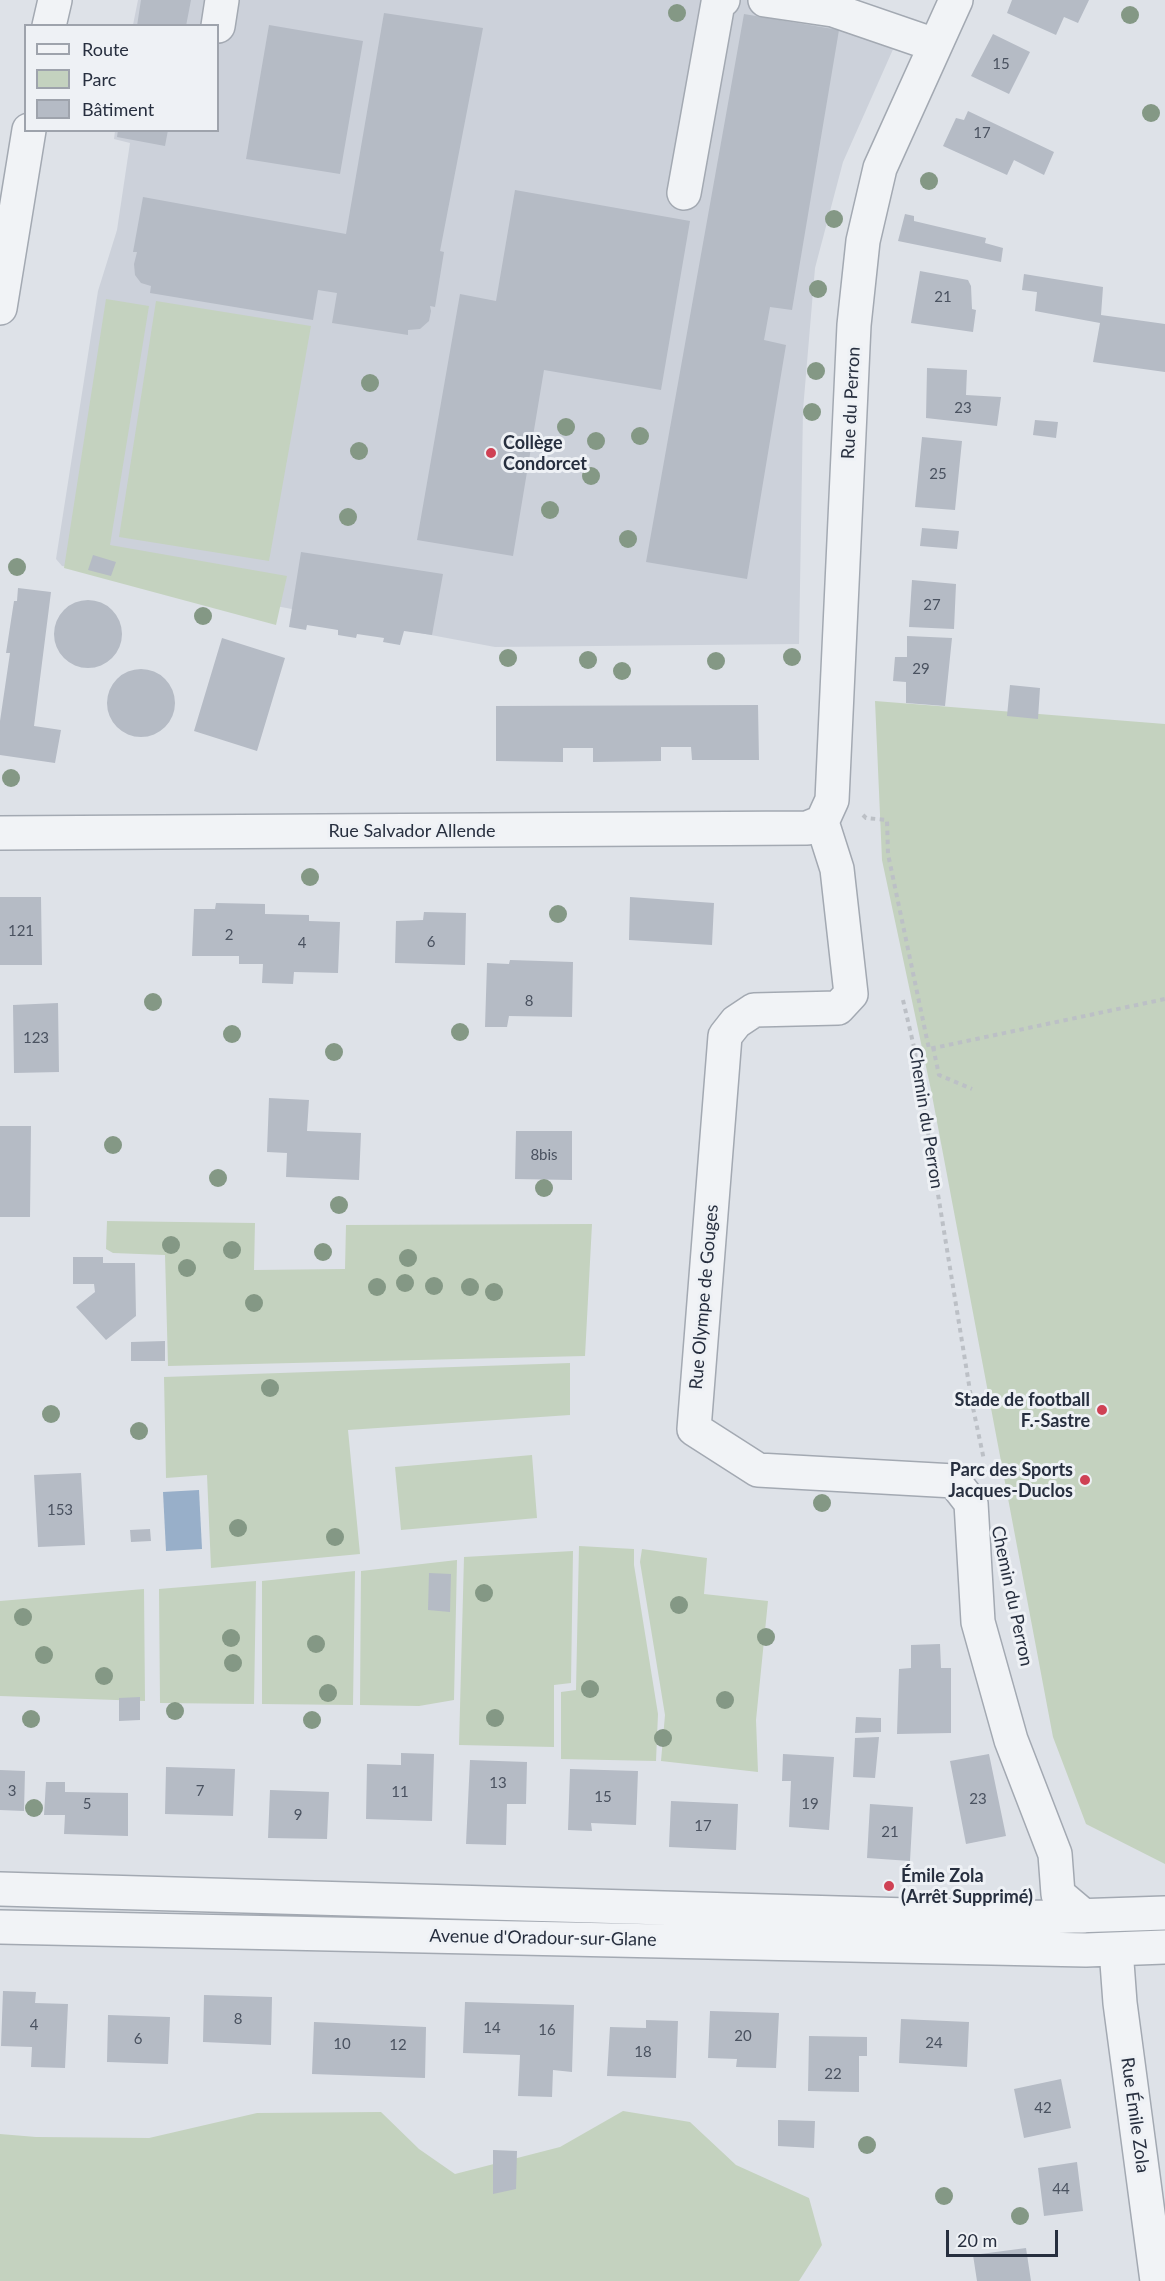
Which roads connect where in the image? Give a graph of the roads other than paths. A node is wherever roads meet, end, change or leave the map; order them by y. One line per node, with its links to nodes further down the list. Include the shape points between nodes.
1 (55, 0): 6 (street)
2 (222, 0): 7 (street)
3 (723, 0): 10 (street, via 718,3)
4 (765, 0): 8 (street, via 833,10)
5 (950, 2): 8 (street, Rue du Perron)
6 (49, 24)
7 (218, 24)
8 (935, 45): 12 (street, Rue du Perron, via 880,168 863,241 854,325 832,800)
9 (28, 132): 11 (street)
10 (684, 193)
11 (0, 308)
12 (822, 822): 13 (street, Rue Salvador Allende, via 807,828); 14 (street, Rue Olympe de Gouges, via 837,869 850,994 838,1008 753,1010 725,1036 694,1429 758,1470)
13 (0, 833)
14 (954, 1482): 16 (street, Chemin du Perron, via 971,1503 978,1622 1011,1740 1055,1854)
15 (0, 1889): 19 (street, Avenue d'Oradour-sur-Glane)
16 (1058, 1894): 18 (street); 19 (street)
17 (1165, 1913): 18 (street, Avenue d'Oradour-sur-Glane)
18 (1084, 1916): 19 (street, Avenue d'Oradour-sur-Glane); 22 (street)
19 (1029, 1918)
20 (0, 1927): 22 (street, Avenue d'Oradour-sur-Glane)
21 (1165, 1947): 22 (street, Avenue d'Oradour-sur-Glane)
22 (1101, 1949): 23 (street, Rue Émile Zola, via 1120,2003)
23 (1157, 2281)

